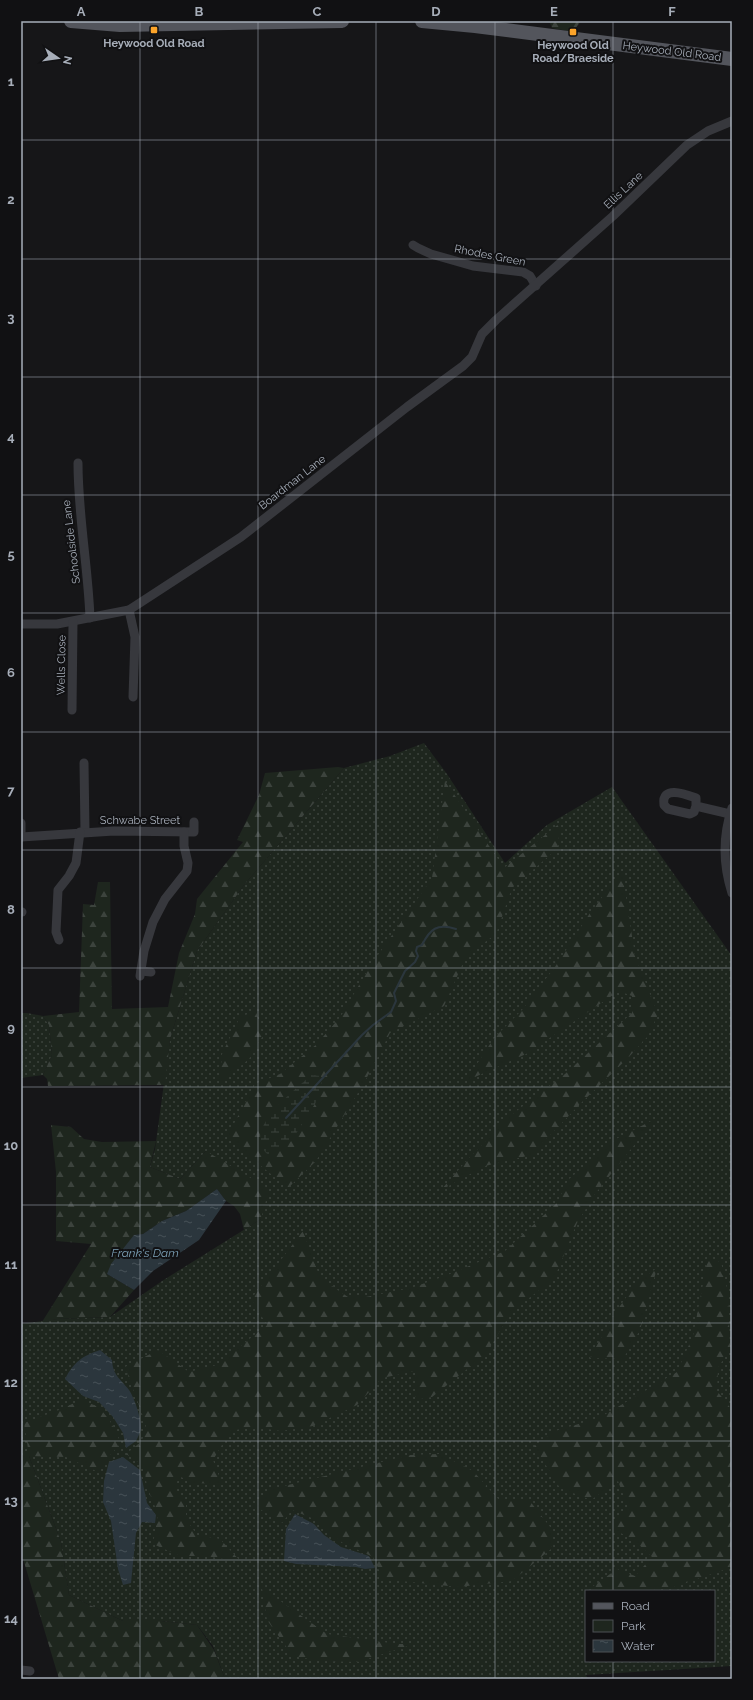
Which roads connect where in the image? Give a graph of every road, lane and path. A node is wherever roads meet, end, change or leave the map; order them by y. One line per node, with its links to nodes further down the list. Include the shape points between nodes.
1 (71, 21): 2 (main road, via 120,24)
2 (342, 21)
3 (422, 21): 4 (main road, Heywood Old Road)
4 (732, 59)
5 (732, 122): 7 (street, Ellis Lane, via 708,130 688,146)
6 (413, 245): 7 (street, Rhodes Green, via 431,254 467,265 524,272)
7 (536, 286): 9 (street, Boardman Lane, via 485,330 472,357 463,366 241,537)
8 (78, 463): 10 (street, Schoolside Lane, via 78,495)
9 (129, 610): 10 (street, Boardman Lane); 13 (street, via 135,637)
10 (90, 618): 12 (street, Boardman Lane)
11 (21, 621): 12 (street, Boardman Lane, via 57,624)
12 (73, 622): 14 (street, Wells Close)
13 (133, 697)
14 (72, 710)
15 (84, 763): 20 (street)
16 (696, 806): 17 (street)
17 (731, 811): 23 (street, via 725,856)
18 (194, 822): 21 (street, Schwabe Street, via 194,832)
19 (21, 823): 22 (street)
20 (83, 832): 21 (street, Schwabe Street); 22 (street, Schwabe Street); 24 (street, via 76,863 58,890 56,932)
21 (184, 832): 25 (street, via 187,871 165,899 153,922 144,951 141,973)
22 (21, 837)
23 (732, 893)
24 (59, 940)
25 (151, 972)

